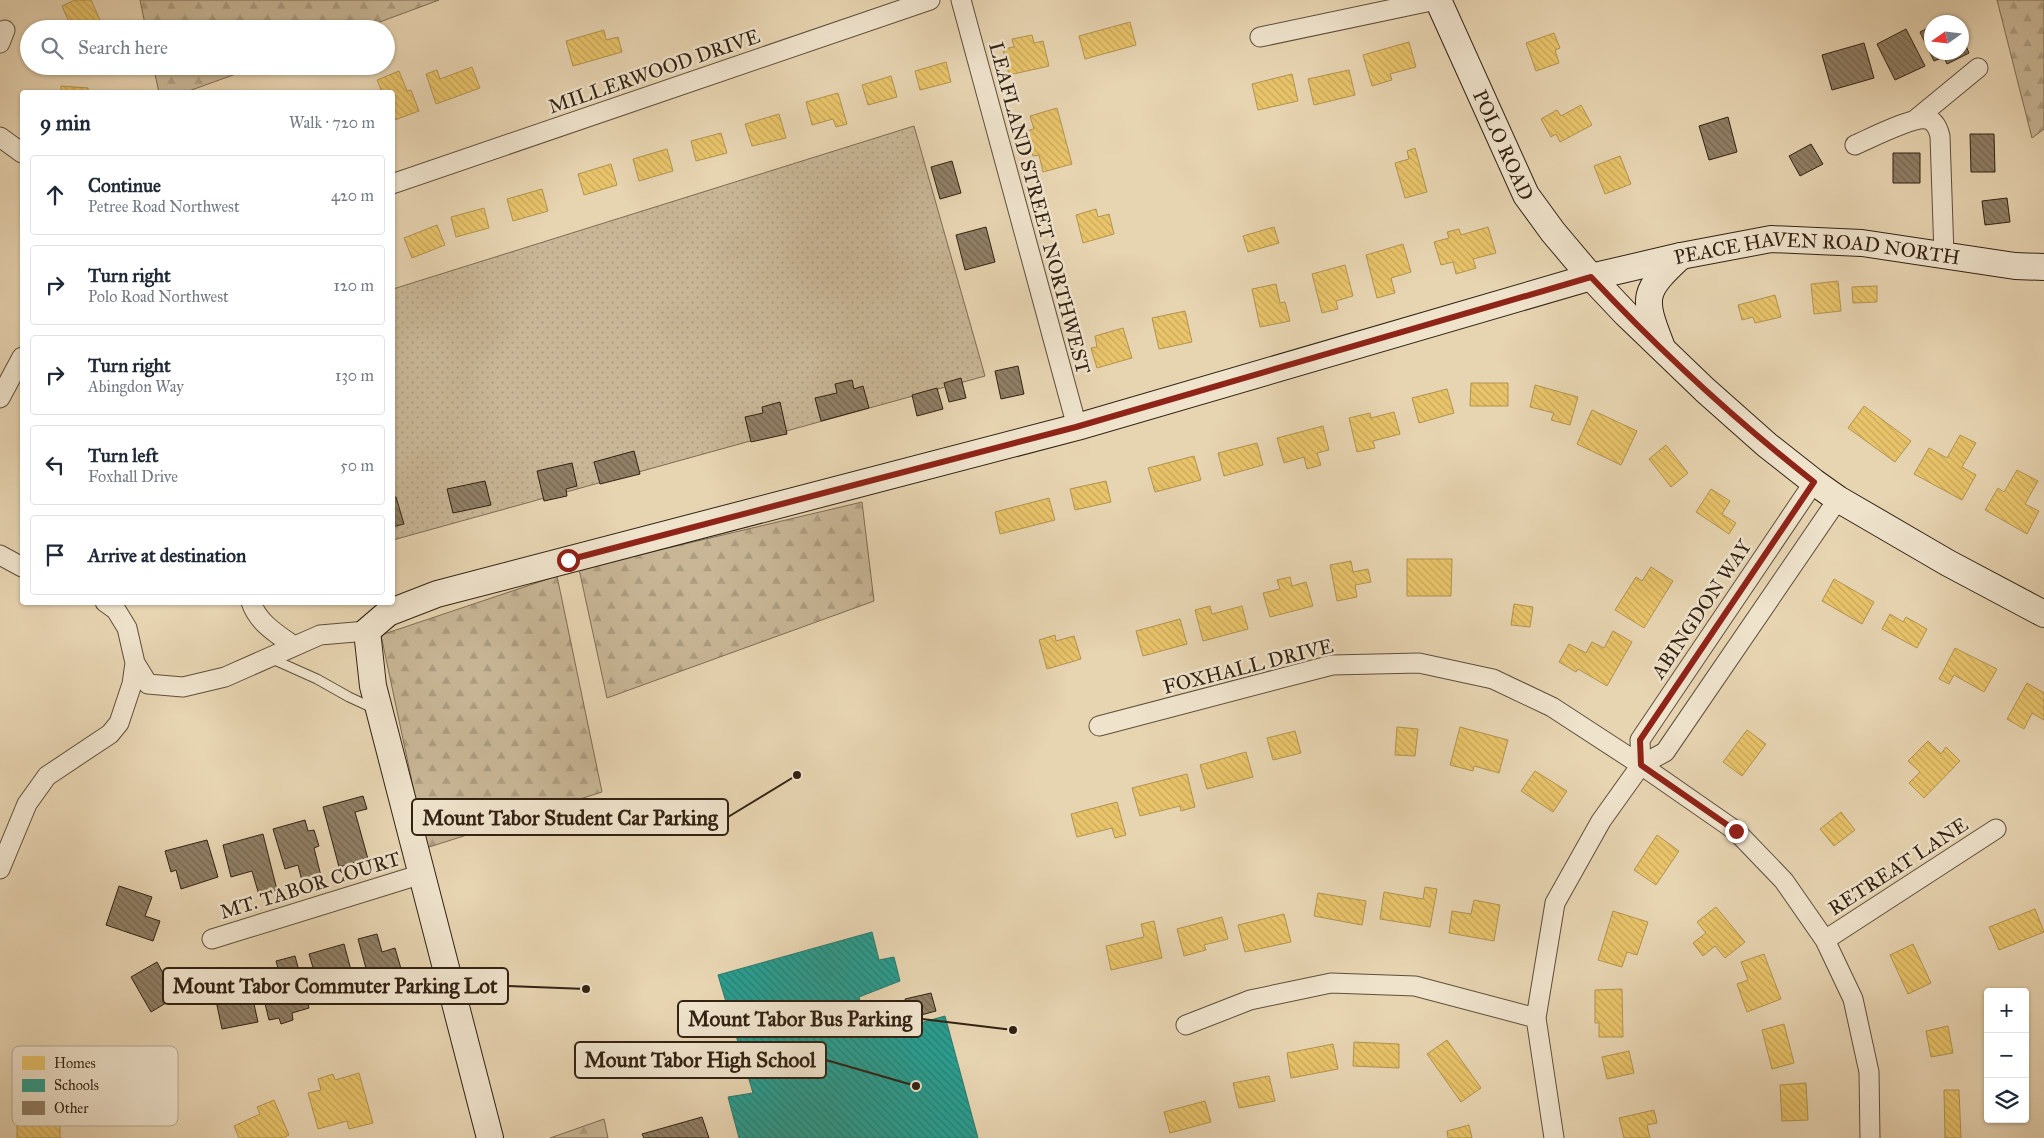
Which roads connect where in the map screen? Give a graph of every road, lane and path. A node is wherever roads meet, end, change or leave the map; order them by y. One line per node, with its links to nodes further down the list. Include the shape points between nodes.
1 (930, 0): 10 (street, MILLERWOOD DRIVE)
2 (961, 0): 18 (street, LEAFLAND STREET NORTHWEST)
3 (1437, 0): 4 (street); 14 (street, POLO ROAD, via 1526,195)
4 (1260, 37)
5 (1978, 68): 6 (street)
6 (1916, 119): 8 (street); 11 (street, via 1927,118 1938,128)
7 (0, 137): 9 (street)
8 (1855, 145)
9 (20, 152)
10 (395, 183)
11 (1944, 255): 12 (street, PEACE HAVEN ROAD NORTH, via 1862,243 1771,240); 13 (street, PEACE HAVEN ROAD NORTH)
12 (1681, 256): 14 (street, PEACE HAVEN ROAD NORTH); 15 (street, via 1653,284 1649,298 1649,315)
13 (2044, 267)
14 (1591, 277): 15 (street, POLO ROAD); 18 (street, PEACE HAVEN ROAD NORTH)
15 (1663, 350): 19 (street, POLO ROAD, via 1767,445)
16 (20, 361): 17 (street)
17 (0, 398)
18 (1076, 427): 26 (street, PEACE HAVEN ROAD NORTH, via 437,594 388,613)
19 (1814, 482): 20 (street, POLO ROAD); 32 (street, ABINGDON WAY, via 1640,740)
20 (1838, 499): 25 (street, POLO ROAD); 32 (street, via 1665,752)
21 (0, 555): 22 (street)
22 (20, 566)
23 (109, 605): 29 (street, via 127,628)
24 (252, 605): 27 (street, via 255,614 273,632)
25 (2044, 614)
26 (367, 631): 27 (street, via 320,635); 30 (street, via 373,686)
27 (294, 646): 28 (street)
28 (268, 658): 29 (street, via 224,677 183,687 148,684); 30 (lane)
29 (135, 663): 34 (street, via 132,684 119,723 110,734 47,776 27,804)
30 (380, 711): 35 (street)
31 (1100, 726): 32 (street, FOXHALL DRIVE, via 1332,665 1419,663 1493,679 1552,707)
32 (1641, 765): 37 (street, FOXHALL DRIVE, via 1736,831 1784,881); 38 (street, via 1601,821 1555,903)
33 (1996, 829): 37 (street, RETREAT LANE)
34 (0, 869)
35 (422, 874): 36 (street, MT. TABOR COURT); 40 (street)
36 (212, 939)
37 (1825, 940): 42 (street, FOXHALL DRIVE, via 1853,999 1869,1072)
38 (1536, 1018): 39 (street, via 1415,986 1331,983 1250,1000); 41 (street)
39 (1186, 1025)
40 (490, 1138)
41 (1554, 1138)
42 (1870, 1138)

